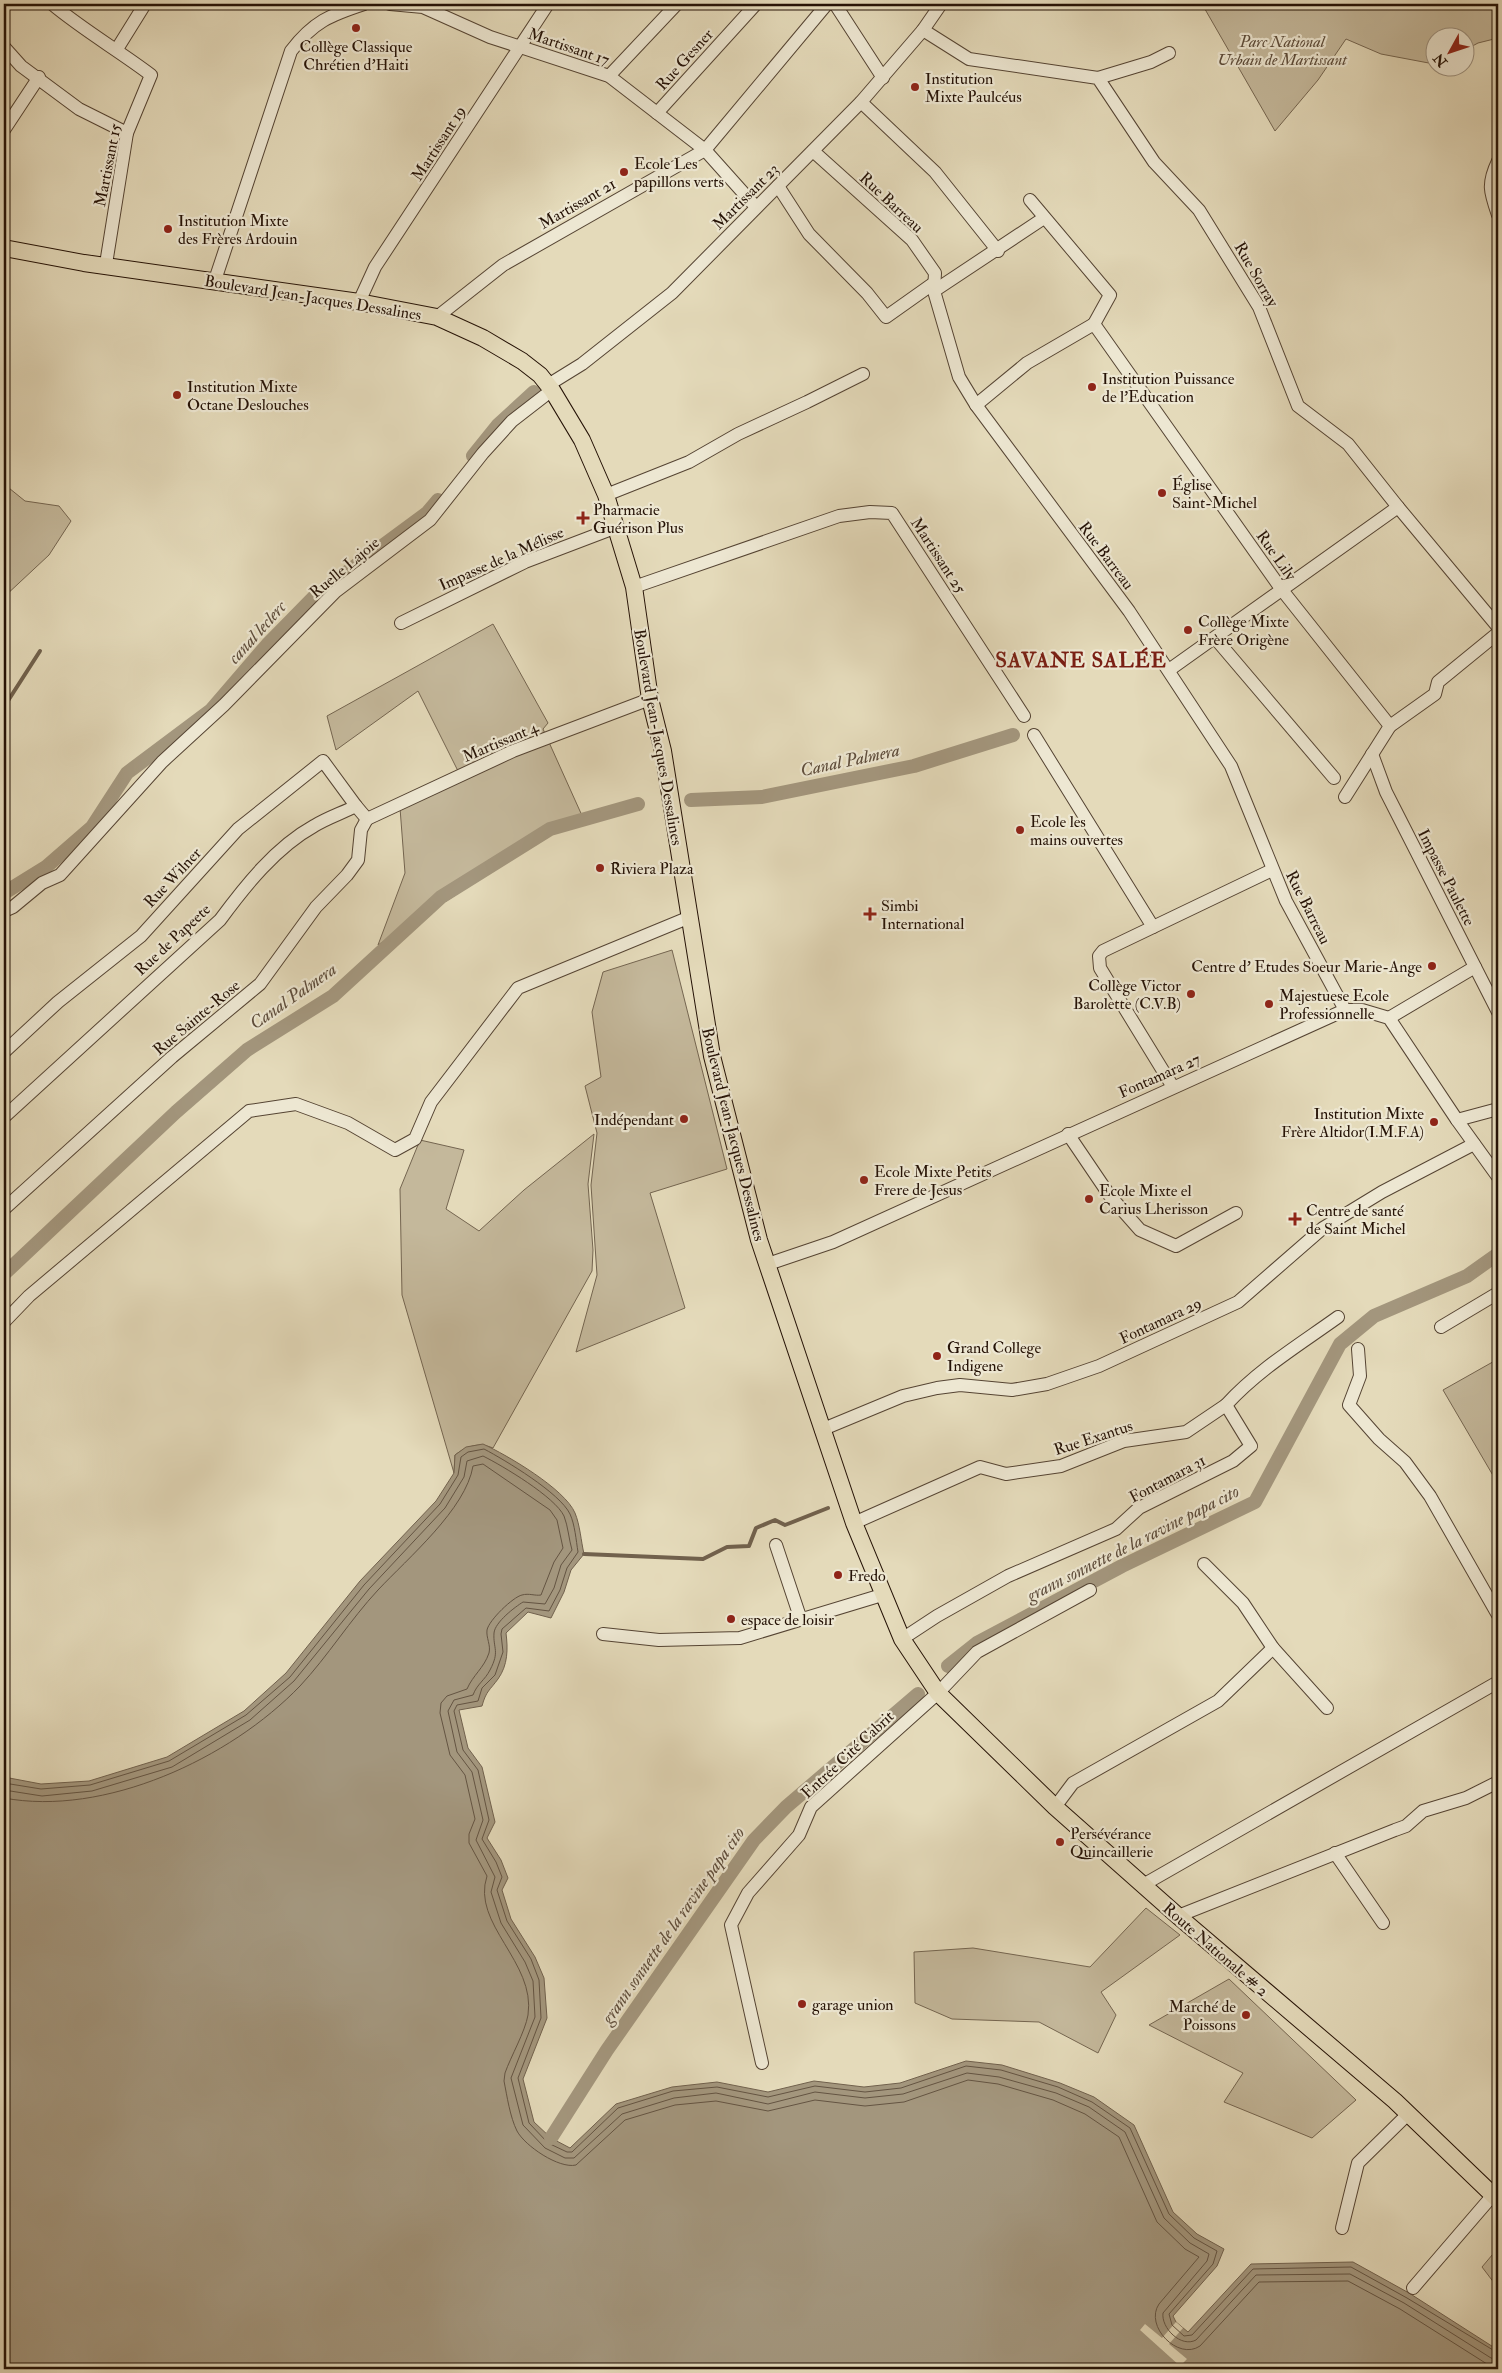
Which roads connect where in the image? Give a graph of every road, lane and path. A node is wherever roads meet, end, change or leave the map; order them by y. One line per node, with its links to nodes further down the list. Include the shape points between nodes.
1 (52, 4): 15 (street, via 77,25)
2 (146, 4): 15 (street)
3 (364, 4): 36 (street, via 321,20 305,33 292,52)
4 (390, 4): 11 (street, Martissant 17)
5 (548, 4): 13 (street, Martissant 19)
6 (677, 4): 17 (street)
7 (756, 4): 22 (street, Rue Gesner)
8 (827, 4): 25 (street, Martissant 21)
9 (835, 4): 19 (street)
10 (941, 4): 12 (street, Martissant 23)
11 (424, 5): 13 (street, Martissant 17, via 490,37)
12 (923, 30): 19 (street, Martissant 23); 20 (street, via 970,59)
13 (520, 46): 17 (street, Martissant 17); 38 (street, Martissant 19, via 375,267)
14 (4, 47): 18 (street, via 21,66)
15 (117, 49): 24 (street, Martissant 15, via 151,75)
16 (1169, 53): 20 (street, via 1151,62)
17 (609, 76): 22 (street, Martissant 17)
18 (39, 77): 23 (street); 24 (street, via 79,109)
19 (883, 78): 21 (street, Martissant 23)
20 (1098, 78): 45 (street, Rue Sorray, via 1154,162 1199,210 1250,291 1298,406 1348,444)
21 (862, 102): 26 (street, Martissant 23); 34 (street, via 935,172)
22 (657, 113): 25 (street, Martissant 17)
23 (4, 130)
24 (127, 133): 35 (street, Martissant 15)
25 (705, 150): 30 (street, Martissant 17); 39 (street, Martissant 21, via 503,265)
26 (813, 151): 28 (street, Martissant 23); 37 (street, Rue Barreau, via 912,240 935,273)
27 (1498, 161): 31 (street, via 1490,191)
28 (778, 186): 30 (street, Martissant 23); 37 (street, via 809,234 886,316)
29 (1030, 200): 32 (street)
30 (756, 207): 42 (street, Martissant 23, via 672,292)
31 (1498, 215)
32 (1044, 218): 34 (street); 40 (street, via 1110,295)
33 (4, 248): 35 (main road, Boulevard Jean-Jacques Dessalines)
34 (998, 250): 37 (street)
35 (106, 264): 36 (main road, Boulevard Jean-Jacques Dessalines)
36 (215, 280): 38 (main road, Boulevard Jean-Jacques Dessalines)
37 (934, 287): 43 (street, Rue Barreau, via 959,377)
38 (359, 302): 39 (main road, Boulevard Jean-Jacques Dessalines)
39 (437, 317): 42 (main road, Boulevard Jean-Jacques Dessalines, via 522,361)
40 (1094, 324): 43 (street, via 1027,363); 48 (street, Rue Lily)
41 (863, 374): 44 (street, via 738,434 689,462)
42 (550, 388): 44 (main road, Boulevard Jean-Jacques Dessalines, via 582,440); 64 (street, Ruelle Lajoie, via 512,421 430,520 335,592 224,705 162,762 60,875 42,883 13,908)
43 (976, 405): 53 (street, Rue Barreau)
44 (606, 495): 46 (main road, Boulevard Jean-Jacques Dessalines)
45 (1398, 507): 48 (street); 50 (street, Rue Sorray)
46 (617, 527): 47 (main road, Boulevard Jean-Jacques Dessalines); 49 (street, Impasse de la Mélisse, via 525,562)
47 (634, 587): 54 (main road, Boulevard Jean-Jacques Dessalines); 55 (street, Martissant 25, via 839,516 892,513)
48 (1282, 590): 52 (street); 56 (street, Rue Lily)
49 (402, 623)
50 (1498, 627)
51 (1498, 633): 56 (street, via 1438,682 1435,694)
52 (1215, 638): 53 (street); 59 (street)
53 (1169, 670): 63 (street, Rue Barreau, via 1231,766)
54 (650, 699): 62 (street, Martissant 4, via 513,751); 65 (main road, Boulevard Jean-Jacques Dessalines, via 663,751)
55 (1024, 716)
56 (1390, 726): 58 (street)
57 (1034, 735): 66 (street)
58 (1372, 754): 60 (street); 67 (street, Impasse Paulette, via 1386,792)
59 (1334, 778)
60 (1345, 798)
61 (356, 806): 62 (street); 71 (street, Rue Wilner, via 323,761 238,829 141,936 58,1002); 74 (street, Rue de Papeete, via 314,826 287,845 240,893 220,920)
62 (367, 819): 79 (street, Rue Sainte-Rose, via 361,830 358,860 316,907 260,984 172,1057)
63 (1272, 870): 66 (street); 68 (street, Rue Barreau)
64 (4, 911)
65 (690, 917): 81 (main road, Boulevard Jean-Jacques Dessalines, via 712,1056 758,1240); 84 (street, via 518,988 431,1102 416,1138 395,1150 348,1123 296,1104 249,1111 29,1296)
66 (1153, 927): 72 (street, via 1103,951 1098,960)
67 (1475, 967): 69 (street, Impasse Paulette); 70 (street)
68 (1345, 1010): 70 (street, Fontamara 27, via 1362,1010); 72 (street, Fontamara 27)
69 (1498, 1012)
70 (1389, 1018): 75 (street)
71 (4, 1052)
72 (1173, 1087): 76 (street, Fontamara 27)
73 (1498, 1109): 75 (street)
74 (4, 1117)
75 (1457, 1120): 77 (street)
76 (1068, 1134): 80 (street, via 1110,1196 1140,1230 1176,1246); 81 (street, Fontamara 27, via 833,1242)
77 (1474, 1144): 78 (street); 88 (street, Fontamara 29, via 1382,1192 1323,1228 1238,1302 1099,1366 1047,1384 1012,1390 960,1385 920,1392)
78 (1498, 1177)
79 (4, 1209)
80 (1236, 1213)
81 (768, 1264): 88 (main road, Boulevard Jean-Jacques Dessalines)
82 (1498, 1293): 85 (street)
83 (1338, 1317): 87 (street, via 1271,1363)
84 (4, 1322)
85 (1441, 1327)
86 (1358, 1348): 94 (street, via 1360,1376 1349,1405 1405,1462 1430,1496)
87 (1226, 1405): 89 (street, Rue Exantus, via 1186,1432 1124,1441 1061,1466 1006,1474 980,1467); 97 (street, Fontamara 31, via 1250,1446 1233,1461 1139,1508 1116,1529 1008,1576)
88 (821, 1430): 89 (main road, Boulevard Jean-Jacques Dessalines)
89 (854, 1523): 93 (main road, Boulevard Jean-Jacques Dessalines)
90 (776, 1545): 95 (street)
91 (1204, 1564): 98 (street, via 1243,1603)
92 (1090, 1590): 100 (street, Entrée Cité Cabrit, via 977,1652)
93 (882, 1595): 95 (street); 97 (main road, Boulevard Jean-Jacques Dessalines)
94 (1498, 1615)
95 (801, 1620): 96 (street, via 740,1638 659,1640)
96 (603, 1634)
97 (902, 1639): 100 (main road, Boulevard Jean-Jacques Dessalines)
98 (1273, 1648): 101 (street); 103 (street, via 1218,1701 1073,1783)
99 (1498, 1682): 105 (street)
100 (938, 1693): 103 (main road, Route Nationale # 2); 108 (street, Entrée Cité Cabrit, via 811,1807 799,1835 748,1892 731,1925)
101 (1327, 1708)
102 (1498, 1782): 104 (street, via 1466,1798 1423,1811 1406,1826)
103 (1055, 1807): 105 (main road, Route Nationale # 2)
104 (1335, 1853): 106 (street); 107 (street)
105 (1143, 1885): 106 (main road, Route Nationale # 2)
106 (1178, 1916): 109 (main road, Route Nationale # 2)
107 (1383, 1923)
108 (762, 2063)
109 (1408, 2114): 110 (main road, Route Nationale # 2); 111 (street, via 1358,2163)
110 (1496, 2198): 112 (street)
111 (1342, 2228)
112 (1413, 2288)

